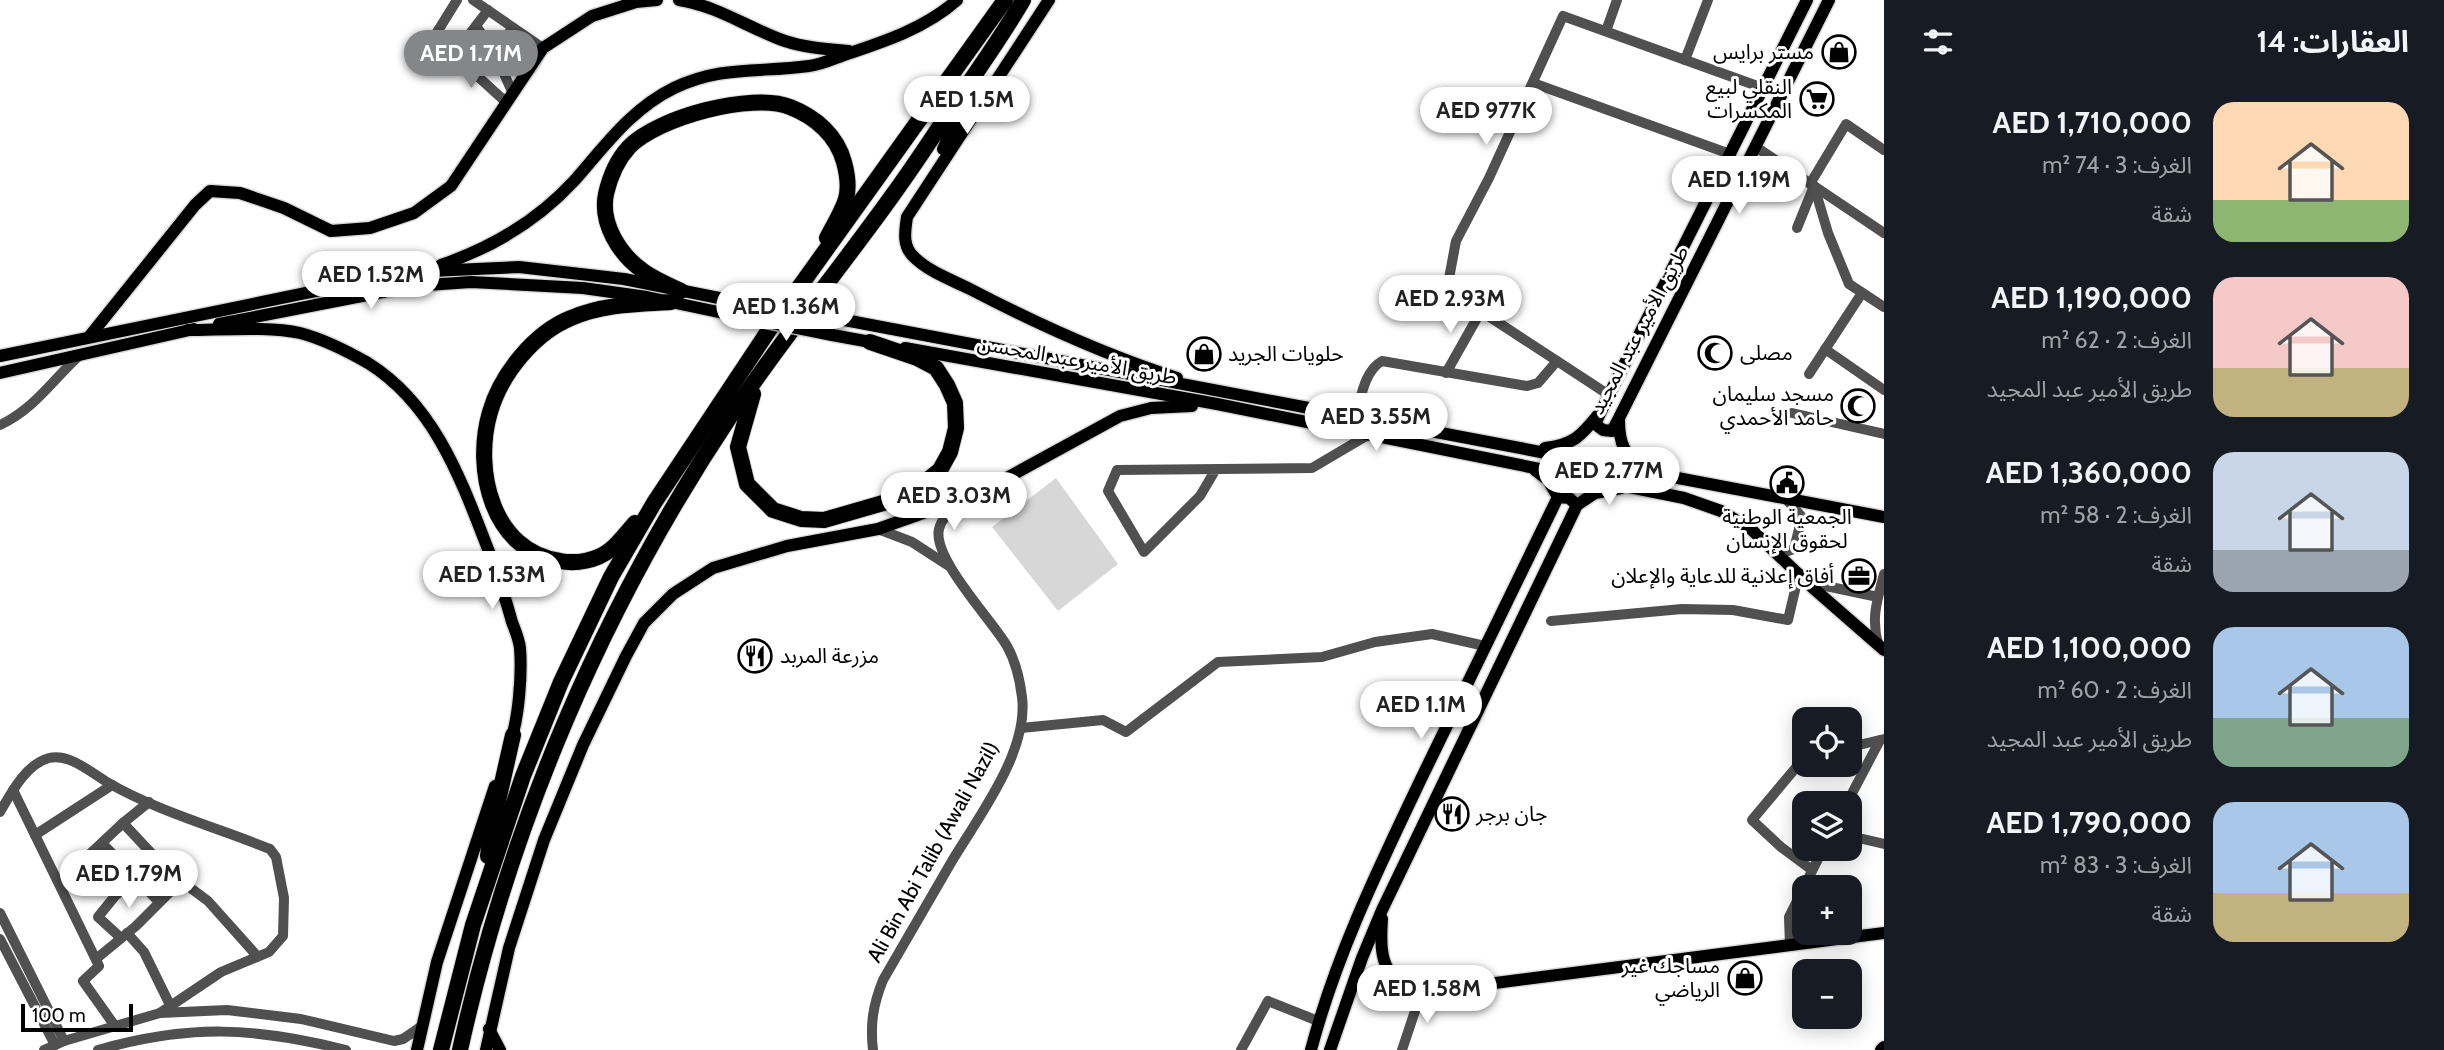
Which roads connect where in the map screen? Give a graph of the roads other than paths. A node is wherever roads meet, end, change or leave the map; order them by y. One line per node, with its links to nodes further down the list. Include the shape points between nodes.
1 (457, 0): 21 (street, via 429,44)
2 (473, 0): 13 (street)
3 (654, 0): 18 (main road, via 592,16)
4 (679, 0): 17 (main road, via 702,3)
5 (957, 0): 20 (main road, via 880,44)
6 (1004, 0): 36 (highway)
7 (1025, 0): 24 (highway)
8 (1049, 0): 32 (main road)
9 (1617, 0): 16 (street)
10 (1707, 0): 22 (street)
11 (1807, 0): 12 (main road); 26 (main road, طريق الأمير عبد المجيد)
12 (1827, 5): 28 (main road, طريق الأمير عبد المجيد)
13 (488, 10): 14 (street); 15 (street)
14 (476, 26): 19 (street); 21 (street)
15 (513, 27): 18 (street); 19 (street)
16 (1606, 32): 22 (street); 25 (street, via 1563,16)
17 (782, 40): 20 (main road, via 816,49); 23 (main road, via 794,55)
18 (543, 48): 27 (main road)
19 (494, 51): 27 (street)
20 (856, 51): 23 (main road, via 810,66)
21 (452, 57): 27 (street)
22 (1685, 60): 26 (street)
23 (782, 68): 35 (main road, via 714,73 648,102 542,212 466,257)
24 (979, 68): 32 (main road); 50 (highway, via 892,196)
25 (1533, 82): 30 (street); 40 (street, via 1467,216 1450,264 1447,289)
26 (1763, 88): 30 (main road, طريق الأمير عبد المجيد)
27 (510, 99): 42 (main road, via 451,186 414,213 370,228 331,231 240,193 210,191)
28 (1756, 147): 31 (street); 59 (main road, طريق الأمير عبد المجيد)
29 (1884, 150): 31 (street, via 1846,124)
30 (1730, 154): 54 (main road, طريق الأمير عبد المجيد)
31 (1812, 185): 33 (street); 34 (street); 37 (street, via 1843,272 1849,284)
32 (923, 191): 52 (main road, via 907,217 905,236 913,257 1031,320 1127,362)
33 (1797, 228)
34 (1884, 233)
35 (421, 271): 38 (main road, via 519,267 598,275); 42 (main road)
36 (810, 275): 38 (highway, via 846,198 847,173 840,147 819,125 789,107 762,102 704,110 660,126 631,145 617,162 603,208 621,251); 71 (highway)
37 (1862, 293): 39 (street); 44 (street)
38 (676, 297): 41 (main road, via 471,282 413,286); 43 (main road, طريق الأمير عبد المحسن, bridge, via 747,318); 52 (main road, طريق الأمير عبد المحسن, bridge, via 834,318); 71 (highway, via 608,306 569,318 529,346 505,379 490,412 485,439 493,509 524,549 544,559 577,564 609,551)
39 (1884, 307)
40 (1481, 311): 47 (street); 49 (street)
41 (188, 330): 45 (main road); 85 (main road, via 299,333 367,363 414,403 440,438 472,509 520,647)
42 (89, 337): 46 (main road)
43 (870, 342): 50 (highway, via 936,368 955,403 956,428 950,452 940,470 924,483 890,500 824,520 773,510 747,484 738,447); 55 (main road, طريق الأمير عبد المحسن)
44 (1825, 349): 51 (street); 53 (street)
45 (83, 352): 48 (main road); 60 (street, via 37,401)
46 (0, 356)
47 (1557, 361): 49 (street, via 1538,383 1527,386); 54 (street)
48 (0, 373)
49 (1446, 373): 58 (street, via 1378,363 1368,375)
50 (760, 374): 127 (highway, via 670,510 629,584 581,688 514,852)
51 (1809, 374)
52 (1217, 390): 58 (main road, طريق الأمير عبد المحسن)
53 (1884, 390)
54 (1609, 396): 56 (main road, طريق الأمير عبد المجيد)
55 (1217, 404): 62 (main road, طريق الأمير عبد المحسن); 70 (main road, via 1150,408 1120,416)
56 (1603, 409): 59 (main road, طريق الأمير عبد المجيد, via 1595,424 1603,430 1612,431); 63 (main road, via 1575,441)
57 (1792, 413): 61 (street)
58 (1355, 417): 63 (main road, طريق الأمير عبد المحسن)
59 (1619, 418): 66 (main road, via 1620,443 1634,462)
60 (0, 425)
61 (1884, 434)
62 (1368, 435): 64 (main road, طريق الأمير عبد المحسن); 65 (street, via 1312,468)
63 (1534, 450): 66 (main road, طريق الأمير عبد المحسن)
64 (1531, 468): 67 (main road, طريق الأمير عبد المحسن); 68 (main road, via 1548,480)
65 (1216, 469): 65 (street, via 1117,470 1108,491 1144,552 1200,496)
66 (1651, 472): 69 (main road, طريق الأمير عبد المحسن)
67 (1629, 486): 72 (main road, via 1595,493); 75 (main road, طريق الأمير عبد المحسن, via 1721,511)
68 (1558, 497): 72 (main road); 82 (main road)
69 (1785, 498): 73 (main road, طريق الأمير عبد المحسن); 75 (street, via 1802,517 1794,549)
70 (961, 499): 74 (main road); 76 (street, via 938,531)
71 (654, 503): 104 (highway, via 611,577 561,682)
72 (1577, 505): 106 (main road)
73 (1884, 517)
74 (878, 529): 76 (street, via 912,542); 119 (main road, via 787,546 713,568 673,594 644,622 583,744 544,840 509,947)
75 (1779, 554): 78 (main road, طريق الأمير عبد المحسن)
76 (949, 566): 84 (street, Ali Bin Abi Talib (Awali Nazil), via 1007,647 1023,700)
77 (1884, 574): 79 (street)
78 (1803, 578): 79 (street); 80 (main road, طريق الأمير عبد المحسن); 81 (street, via 1788,620 1733,610 1682,609)
79 (1877, 601): 80 (street, via 1866,617); 83 (street, via 1873,625)
80 (1849, 619): 83 (main road, طريق الأمير عبد المحسن)
81 (1551, 621)
82 (1485, 646): 84 (street, via 1432,634 1375,642 1322,657 1217,662 1126,732 1103,720); 116 (main road, via 1377,871)
83 (1881, 647)
84 (1021, 728): 130 (street, Ali Bin Abi Talib (Awali Nazil), via 1007,768 883,980 873,1005)
85 (513, 735): 104 (highway); 118 (main road, via 454,907)
86 (1882, 740): 87 (street); 91 (street)
87 (1862, 744)
88 (1792, 772): 100 (street, via 1752,820)
89 (112, 785): 90 (street, via 68,758 51,757 37,763); 92 (street); 95 (street)
90 (13, 790): 93 (street); 95 (street)
91 (1854, 791)
92 (149, 803): 94 (street); 112 (street, via 270,849 276,857 284,898 283,936 269,952)
93 (0, 812)
94 (123, 823): 97 (street); 102 (street)
95 (36, 835): 103 (street)
96 (1862, 839): 98 (street)
97 (102, 843): 101 (street); 103 (street)
98 (1884, 844)
99 (1817, 861): 100 (street)
100 (1812, 870): 111 (street, via 1789,918)
101 (137, 877): 105 (street); 109 (street, via 98,917)
102 (181, 881): 105 (street); 112 (street, via 215,908)
103 (59, 883): 113 (street)
104 (482, 896): 126 (highway)
105 (159, 902): 109 (street)
106 (1382, 910): 114 (main road, via 1383,964 1394,979); 133 (main road)
107 (0, 913): 120 (street)
108 (1884, 933): 111 (main road)
109 (124, 936): 113 (street); 115 (street, via 144,952)
110 (0, 939): 120 (street)
111 (1790, 946): 114 (main road)
112 (257, 956): 115 (street, via 221,972)
113 (96, 959): 117 (street, via 99,965 83,981)
114 (1422, 990): 134 (street)
115 (165, 1009): 117 (street); 121 (street, via 227,1010 301,1019)
116 (1318, 1021): 131 (street, via 1268,1001); 132 (main road)
117 (115, 1026): 120 (street)
118 (422, 1026): 121 (street); 125 (main road)
119 (489, 1029): 128 (main road); 129 (main road)
120 (59, 1043): 122 (street)
121 (397, 1046)
122 (44, 1050)
123 (99, 1050): 124 (street, via 141,1039 225,1030 295,1037)
124 (345, 1050)
125 (416, 1050)
126 (441, 1050)
127 (460, 1050)
128 (485, 1050)
129 (500, 1050)
130 (873, 1050)
131 (1241, 1050)
132 (1311, 1050)
133 (1330, 1050)
134 (1402, 1050)

